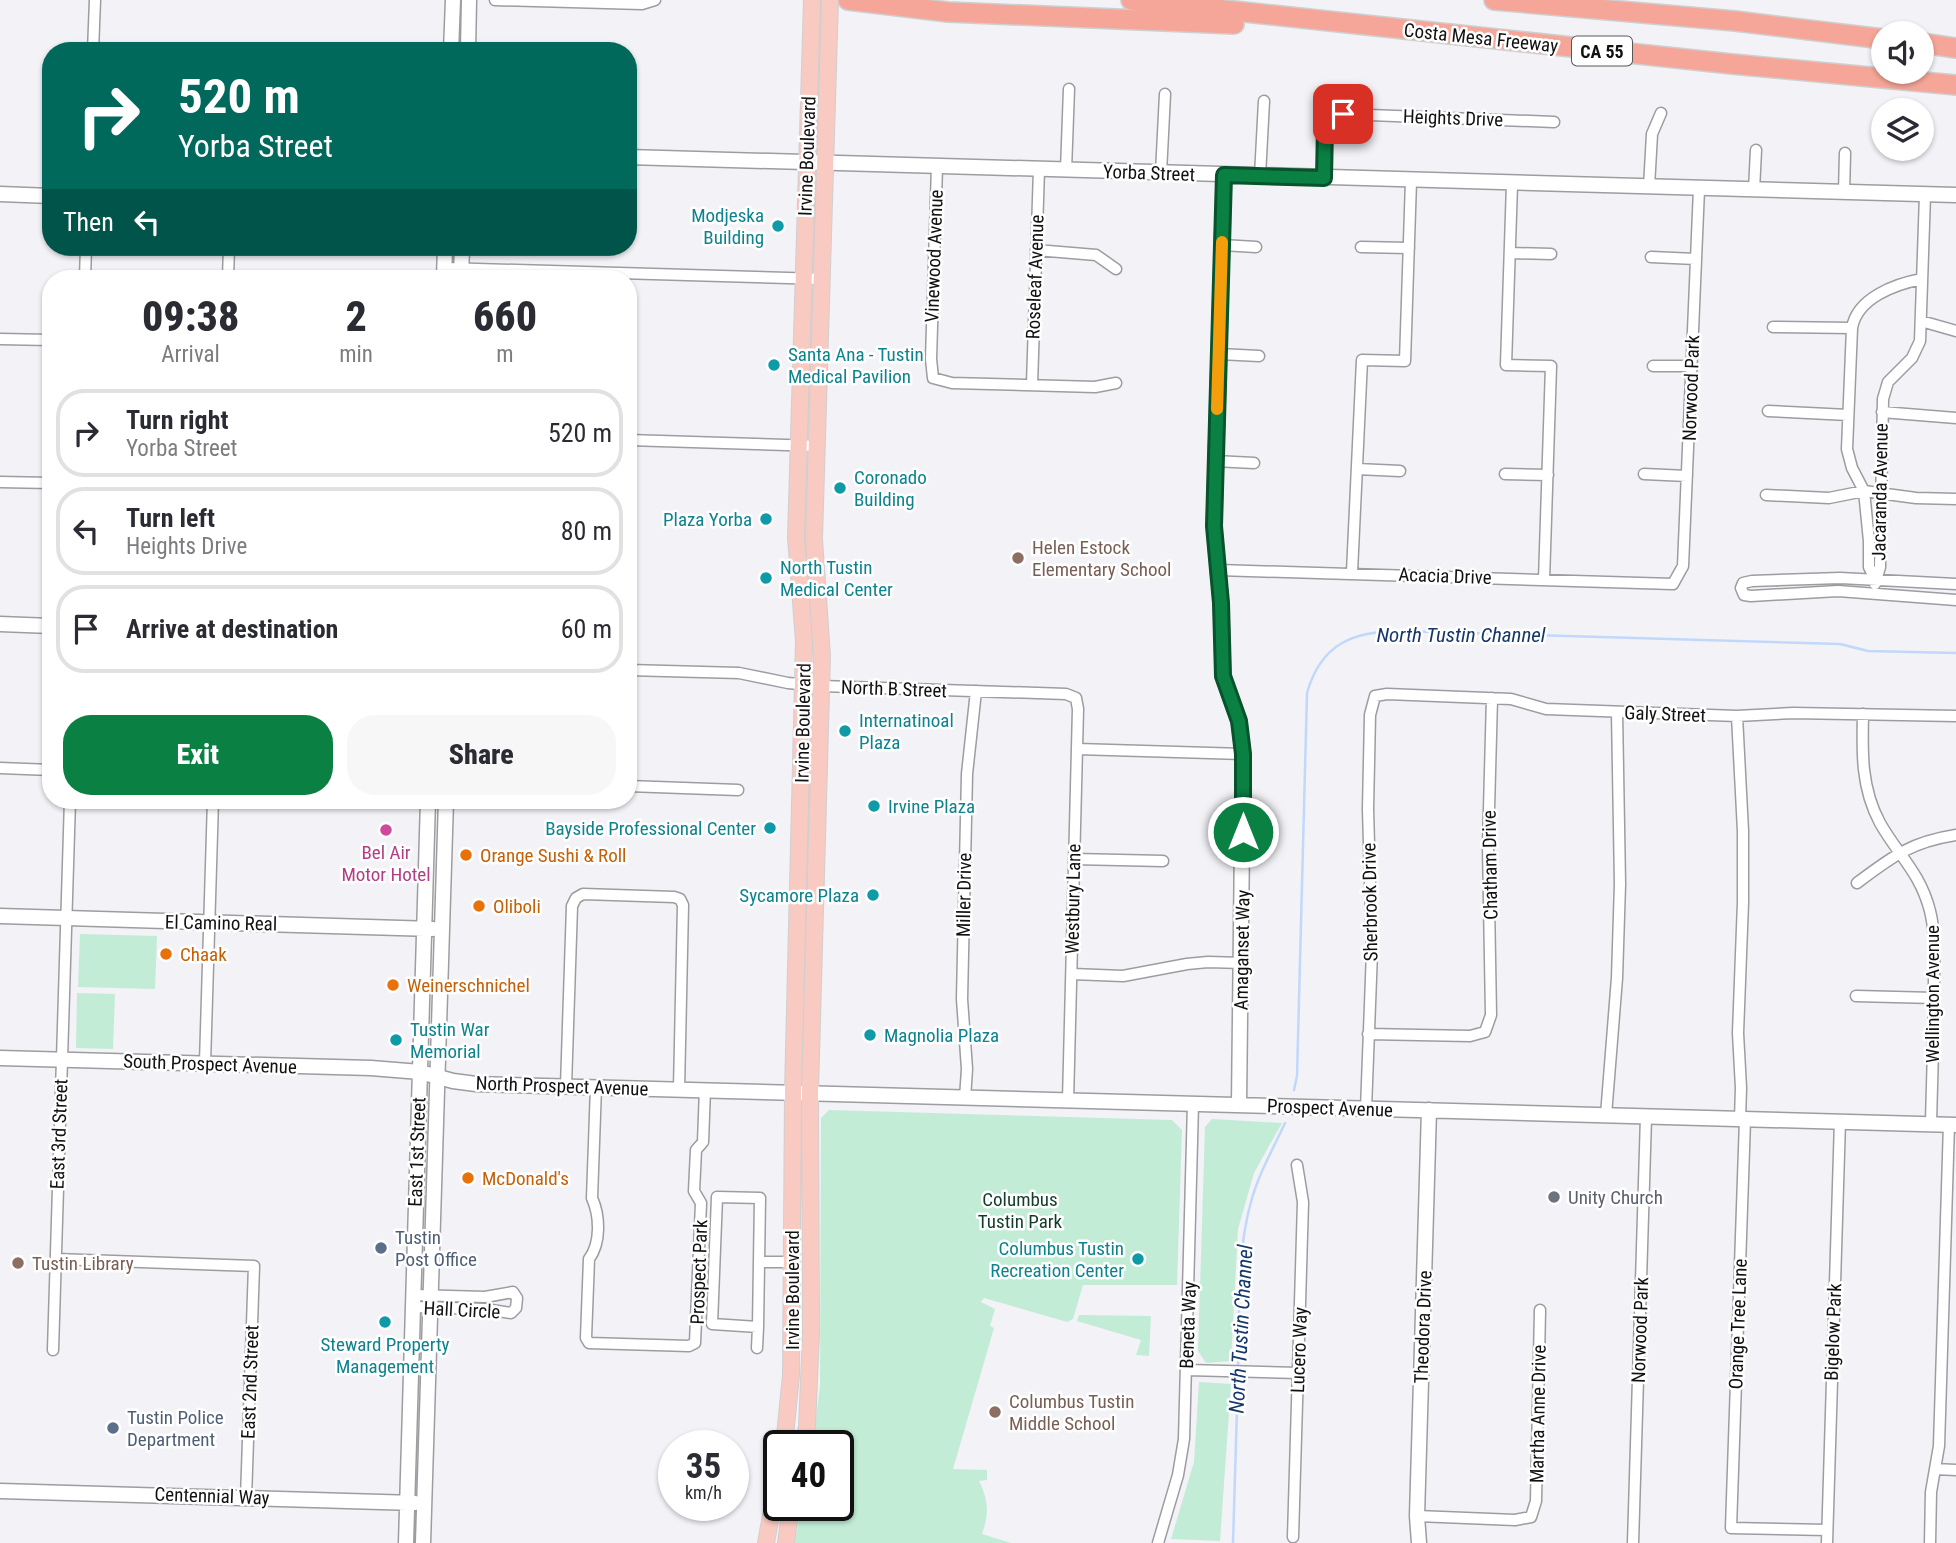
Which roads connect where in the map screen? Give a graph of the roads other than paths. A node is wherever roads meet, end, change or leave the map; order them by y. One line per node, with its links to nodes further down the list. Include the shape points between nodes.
1 (95, 0): 13 (street)
2 (453, 0): 14 (main road)
3 (469, 0): 15 (main road)
4 (495, 0): 5 (street, via 642,4)
5 (655, 0)
6 (812, 0): 27 (main road, Irvine Boulevard)
7 (830, 0): 28 (main road, Irvine Boulevard)
8 (848, 0): 11 (highway, via 973,13)
9 (1131, 0): 11 (highway, Costa Mesa Freeway / CA 55)
10 (1494, 0): 12 (highway, Costa Mesa Freeway / CA 55)
11 (1365, 26): 18 (highway, Costa Mesa Freeway / CA 55)
12 (1871, 38)
13 (93, 42)
14 (451, 42)
15 (468, 42)
16 (1934, 45): 17 (highway)
17 (1956, 48)
18 (1956, 85)
19 (1069, 89): 31 (street)
20 (1164, 94): 32 (street)
21 (1264, 101): 34 (street)
22 (1661, 113): 38 (street, via 1652,134)
23 (1554, 122): 35 (street, Heights Drive, via 1343,114 1325,126)
24 (1756, 150): 40 (street)
25 (1845, 153): 41 (street)
26 (637, 157): 27 (main road, Yorba Street)
27 (807, 163): 28 (main road, Yorba Street); 57 (main road, Irvine Boulevard)
28 (825, 163): 29 (main road, Yorba Street); 58 (main road, Irvine Boulevard)
29 (937, 166): 30 (main road, Yorba Street); 71 (street, Vinewood Avenue, via 933,378)
30 (1039, 169): 31 (main road, Yorba Street); 50 (street, Roseleaf Avenue)
31 (1066, 170): 32 (main road, Yorba Street)
32 (1161, 173): 33 (main road, Yorba Street)
33 (1224, 175): 34 (main road, Yorba Street); 46 (main road, Amaganset Way)
34 (1260, 176): 35 (main road, Yorba Street)
35 (1324, 178): 36 (main road, Yorba Street)
36 (1411, 181): 37 (main road, Yorba Street); 49 (street)
37 (1512, 184): 38 (main road, Yorba Street); 51 (street)
38 (1649, 187): 39 (main road, Yorba Street)
39 (1699, 189): 40 (main road, Yorba Street); 54 (street, Norwood Park)
40 (1754, 190): 41 (main road, Yorba Street)
41 (1844, 192): 44 (main road, Yorba Street)
42 (0, 194): 43 (main road)
43 (42, 195)
44 (1925, 195): 45 (main road, Yorba Street); 59 (street, Jacaranda Avenue)
45 (1956, 195)
46 (1222, 245): 47 (street); 66 (main road, Amaganset Way)
47 (1256, 247)
48 (1361, 247): 49 (street)
49 (1409, 248): 81 (street, via 1405,361 1362,360)
50 (1036, 250): 55 (street, via 1096,255); 71 (street, Roseleaf Avenue)
51 (1510, 253): 52 (street); 85 (street, via 1506,365 1551,366)
52 (1552, 254)
53 (1651, 257): 54 (street)
54 (1696, 259): 69 (street, Norwood Park)
55 (1116, 269)
56 (637, 276): 57 (street)
57 (804, 278): 58 (street); 77 (main road, Irvine Boulevard)
58 (822, 279): 78 (main road, Irvine Boulevard)
59 (1922, 279): 60 (street, Jacaranda Avenue); 62 (street, via 1906,282 1866,303)
60 (1921, 321): 63 (street); 73 (street, Jacaranda Avenue, via 1920,341 1912,358 1888,382)
61 (1773, 327): 62 (street)
62 (1852, 328): 74 (street, Jacaranda Avenue)
63 (1956, 331)
64 (0, 339): 65 (street)
65 (42, 340)
66 (1219, 354): 67 (street); 79 (main road, Amaganset Way)
67 (1259, 355)
68 (1653, 366): 69 (street)
69 (1692, 366): 86 (street, Norwood Park)
70 (1116, 383): 71 (street)
71 (1032, 385)
72 (1768, 411): 74 (street)
73 (1882, 412): 75 (street); 90 (street, Jacaranda Avenue)
74 (1848, 415): 89 (street, Jacaranda Avenue, via 1848,458)
75 (1956, 418)
76 (637, 440): 77 (street)
77 (799, 445): 78 (street); 106 (main road, Irvine Boulevard, via 796,537)
78 (818, 446): 107 (main road, Irvine Boulevard, via 814,539)
79 (1215, 461): 80 (street); 93 (main road, Amaganset Way)
80 (1254, 463)
81 (1357, 469): 82 (street); 94 (street)
82 (1400, 471)
83 (1504, 474): 85 (street)
84 (1644, 474): 86 (street)
85 (1548, 475): 96 (street)
86 (1687, 476): 99 (street, Norwood Park, via 1683,566)
87 (0, 482): 88 (street)
88 (42, 483)
89 (1864, 491): 90 (street); 91 (street, via 1829,498); 95 (street, Jacaranda Avenue, via 1869,567)
90 (1881, 493): 92 (street); 95 (street, Jacaranda Avenue, via 1880,567)
91 (1766, 495)
92 (1956, 499)
93 (1218, 570): 94 (street, Acacia Drive); 117 (main road, Amaganset Way, via 1223,676 1239,721)
94 (1352, 572): 96 (street, Acacia Drive)
95 (1875, 579): 97 (street); 100 (street); 100 (street, via 1752,582 1741,588 1744,595 1751,596)
96 (1544, 580): 99 (street, Acacia Drive)
97 (1914, 581): 98 (street); 101 (street)
98 (1956, 583)
99 (1673, 584)
100 (1874, 593): 101 (street)
101 (1913, 596): 102 (street)
102 (1956, 600)
103 (0, 624): 104 (main road)
104 (42, 626)
105 (637, 670): 106 (street, North B Street, via 739,673)
106 (804, 685): 107 (street, North B Street); 127 (main road, Irvine Boulevard)
107 (821, 686): 108 (street, North B Street); 128 (main road, Irvine Boulevard)
108 (976, 691): 110 (street, North B Street); 154 (street, Miller Drive, via 966,787)
109 (1375, 696): 111 (street, Galy Street); 142 (street, Sherbrook Drive, via 1369,742)
110 (1076, 698): 116 (street, Westbury Lane)
111 (1492, 698): 112 (street, Galy Street, via 1546,709); 142 (street, Chatham Drive, via 1488,846 1491,1015 1485,1032 1469,1036)
112 (1617, 712): 114 (street, Galy Street); 160 (street, via 1620,884)
113 (1863, 714): 114 (street, Galy Street); 115 (street, Galy Street); 129 (street, Wellington Avenue, via 1867,790 1881,824)
114 (1737, 716): 162 (street, Orange Tree Lane, via 1743,843 1738,1033)
115 (1956, 716)
116 (1077, 749): 117 (street); 130 (street, Westbury Lane)
117 (1243, 754): 138 (main road, Amaganset Way)
118 (0, 768): 119 (street)
119 (42, 769)
120 (637, 786): 121 (street)
121 (738, 790)
122 (70, 809): 134 (street, East 3rd Street)
123 (214, 809): 135 (street)
124 (428, 809): 136 (main road, East 1st Street)
125 (446, 809): 137 (main road, East 1st Street)
126 (1956, 835): 129 (street)
127 (800, 843): 128 (main road); 152 (main road, Irvine Boulevard)
128 (817, 844): 153 (main road, Irvine Boulevard)
129 (1900, 851): 132 (street); 141 (street, Wellington Avenue, via 1924,891 1933,926)
130 (1074, 859): 131 (street); 139 (street, Westbury Lane)
131 (1163, 861)
132 (1857, 883)
133 (0, 916): 134 (main road, El Camino Real)
134 (66, 919): 135 (main road, El Camino Real); 144 (street, East 3rd Street)
135 (209, 922): 136 (main road, El Camino Real); 145 (street)
136 (424, 928): 137 (main road, El Camino Real); 146 (main road, East 1st Street)
137 (442, 929): 147 (main road, East 1st Street)
138 (1242, 963): 139 (street, via 1208,961 1123,976); 157 (main road, Amaganset Way)
139 (1072, 974): 155 (street, Westbury Lane)
140 (1856, 996): 141 (street)
141 (1934, 998): 164 (street, Wellington Avenue)
142 (1368, 1034): 158 (street, Sherbrook Drive)
143 (0, 1058): 144 (main road, South Prospect Avenue)
144 (62, 1060): 145 (main road, South Prospect Avenue); 168 (street, East 3rd Street)
145 (205, 1063): 146 (main road, South Prospect Avenue)
146 (420, 1072): 147 (main road, North Prospect Avenue); 172 (main road, East 1st Street)
147 (437, 1077): 148 (main road, North Prospect Avenue, via 476,1084); 173 (main road, East 1st Street)
148 (566, 1086): 149 (main road, North Prospect Avenue); 150 (street, via 572,906 583,894 629,895 674,897 683,905)
149 (596, 1087): 150 (main road, North Prospect Avenue); 151 (street, Prospect Park, via 592,1198 597,1210 596,1249 589,1259 586,1338 589,1343 604,1345 695,1343 701,1203 694,1191 696,1150 703,1142)
150 (679, 1089): 151 (main road, North Prospect Avenue)
151 (705, 1089): 152 (main road, Prospect Avenue)
152 (793, 1091): 153 (main road, Prospect Avenue); 170 (main road, Irvine Boulevard)
153 (810, 1092): 154 (main road, Prospect Avenue); 171 (main road, Irvine Boulevard)
154 (965, 1098): 155 (main road, Prospect Avenue)
155 (1068, 1101): 156 (main road, Prospect Avenue)
156 (1193, 1104): 157 (main road, Prospect Avenue); 181 (street, Beneta Way)
157 (1239, 1105): 158 (main road, Prospect Avenue)
158 (1366, 1109): 159 (main road, Prospect Avenue)
159 (1429, 1111): 160 (main road, Prospect Avenue); 192 (main road, Theodora Drive)
160 (1606, 1115): 161 (main road, Prospect Avenue)
161 (1646, 1117): 162 (main road, Prospect Avenue); 203 (street, Norwood Park)
162 (1742, 1120): 163 (main road, Prospect Avenue); 195 (street, Orange Tree Lane, via 1731,1528)
163 (1840, 1121): 164 (main road, Prospect Avenue); 195 (street, Bigelow Park)
164 (1931, 1124): 165 (main road, Prospect Avenue)
165 (1953, 1124): 167 (street)
166 (1297, 1165): 182 (street, Lucero Way, via 1303,1202)
167 (1951, 1241): 178 (street)
168 (55, 1259): 177 (street, East 3rd Street); 189 (street, East 2nd Street, via 254,1266)
169 (759, 1262): 170 (street); 175 (street); 175 (street, via 760,1198 717,1197 712,1324)
170 (792, 1262): 171 (main road, via 803,1266); 179 (main road, Irvine Boulevard)
171 (810, 1287): 183 (main road, Irvine Boulevard)
172 (413, 1301): 173 (street, Hall Circle); 190 (main road, East 1st Street)
173 (431, 1301): 173 (street, Hall Circle, via 511,1313 517,1304 516,1294 508,1291); 191 (main road, East 1st Street)
174 (1541, 1311): 192 (street, Martha Anne Drive, via 1536,1502 1531,1517)
175 (758, 1327): 176 (street)
176 (757, 1348)
177 (53, 1350)
178 (1942, 1360): 180 (street); 186 (street)
179 (791, 1361): 183 (main road, via 803,1367); 184 (main road, Irvine Boulevard)
180 (1956, 1361)
181 (1186, 1370): 182 (street); 201 (street, Beneta Way, via 1184,1439)
182 (1298, 1373): 196 (street, Lucero Way)
183 (809, 1388): 185 (main road, Irvine Boulevard)
184 (786, 1430)
185 (805, 1430)
186 (1935, 1469): 187 (street); 205 (street)
187 (1956, 1470)
188 (0, 1490): 189 (main road, Centennial Way)
189 (246, 1498): 190 (main road, Centennial Way)
190 (407, 1503): 191 (main road, Centennial Way); 197 (main road, East 1st Street)
191 (424, 1504): 198 (main road, East 1st Street)
192 (1417, 1516): 202 (main road, Theodora Drive)
193 (770, 1521): 199 (main road)
194 (789, 1521): 200 (main road)
195 (1827, 1530): 204 (street, Bigelow Park)
196 (1293, 1537)
197 (406, 1543)
198 (423, 1543)
199 (766, 1543)
200 (786, 1543)
201 (1158, 1543)
202 (1419, 1543)
203 (1633, 1543)
204 (1827, 1543)
205 (1930, 1543)

